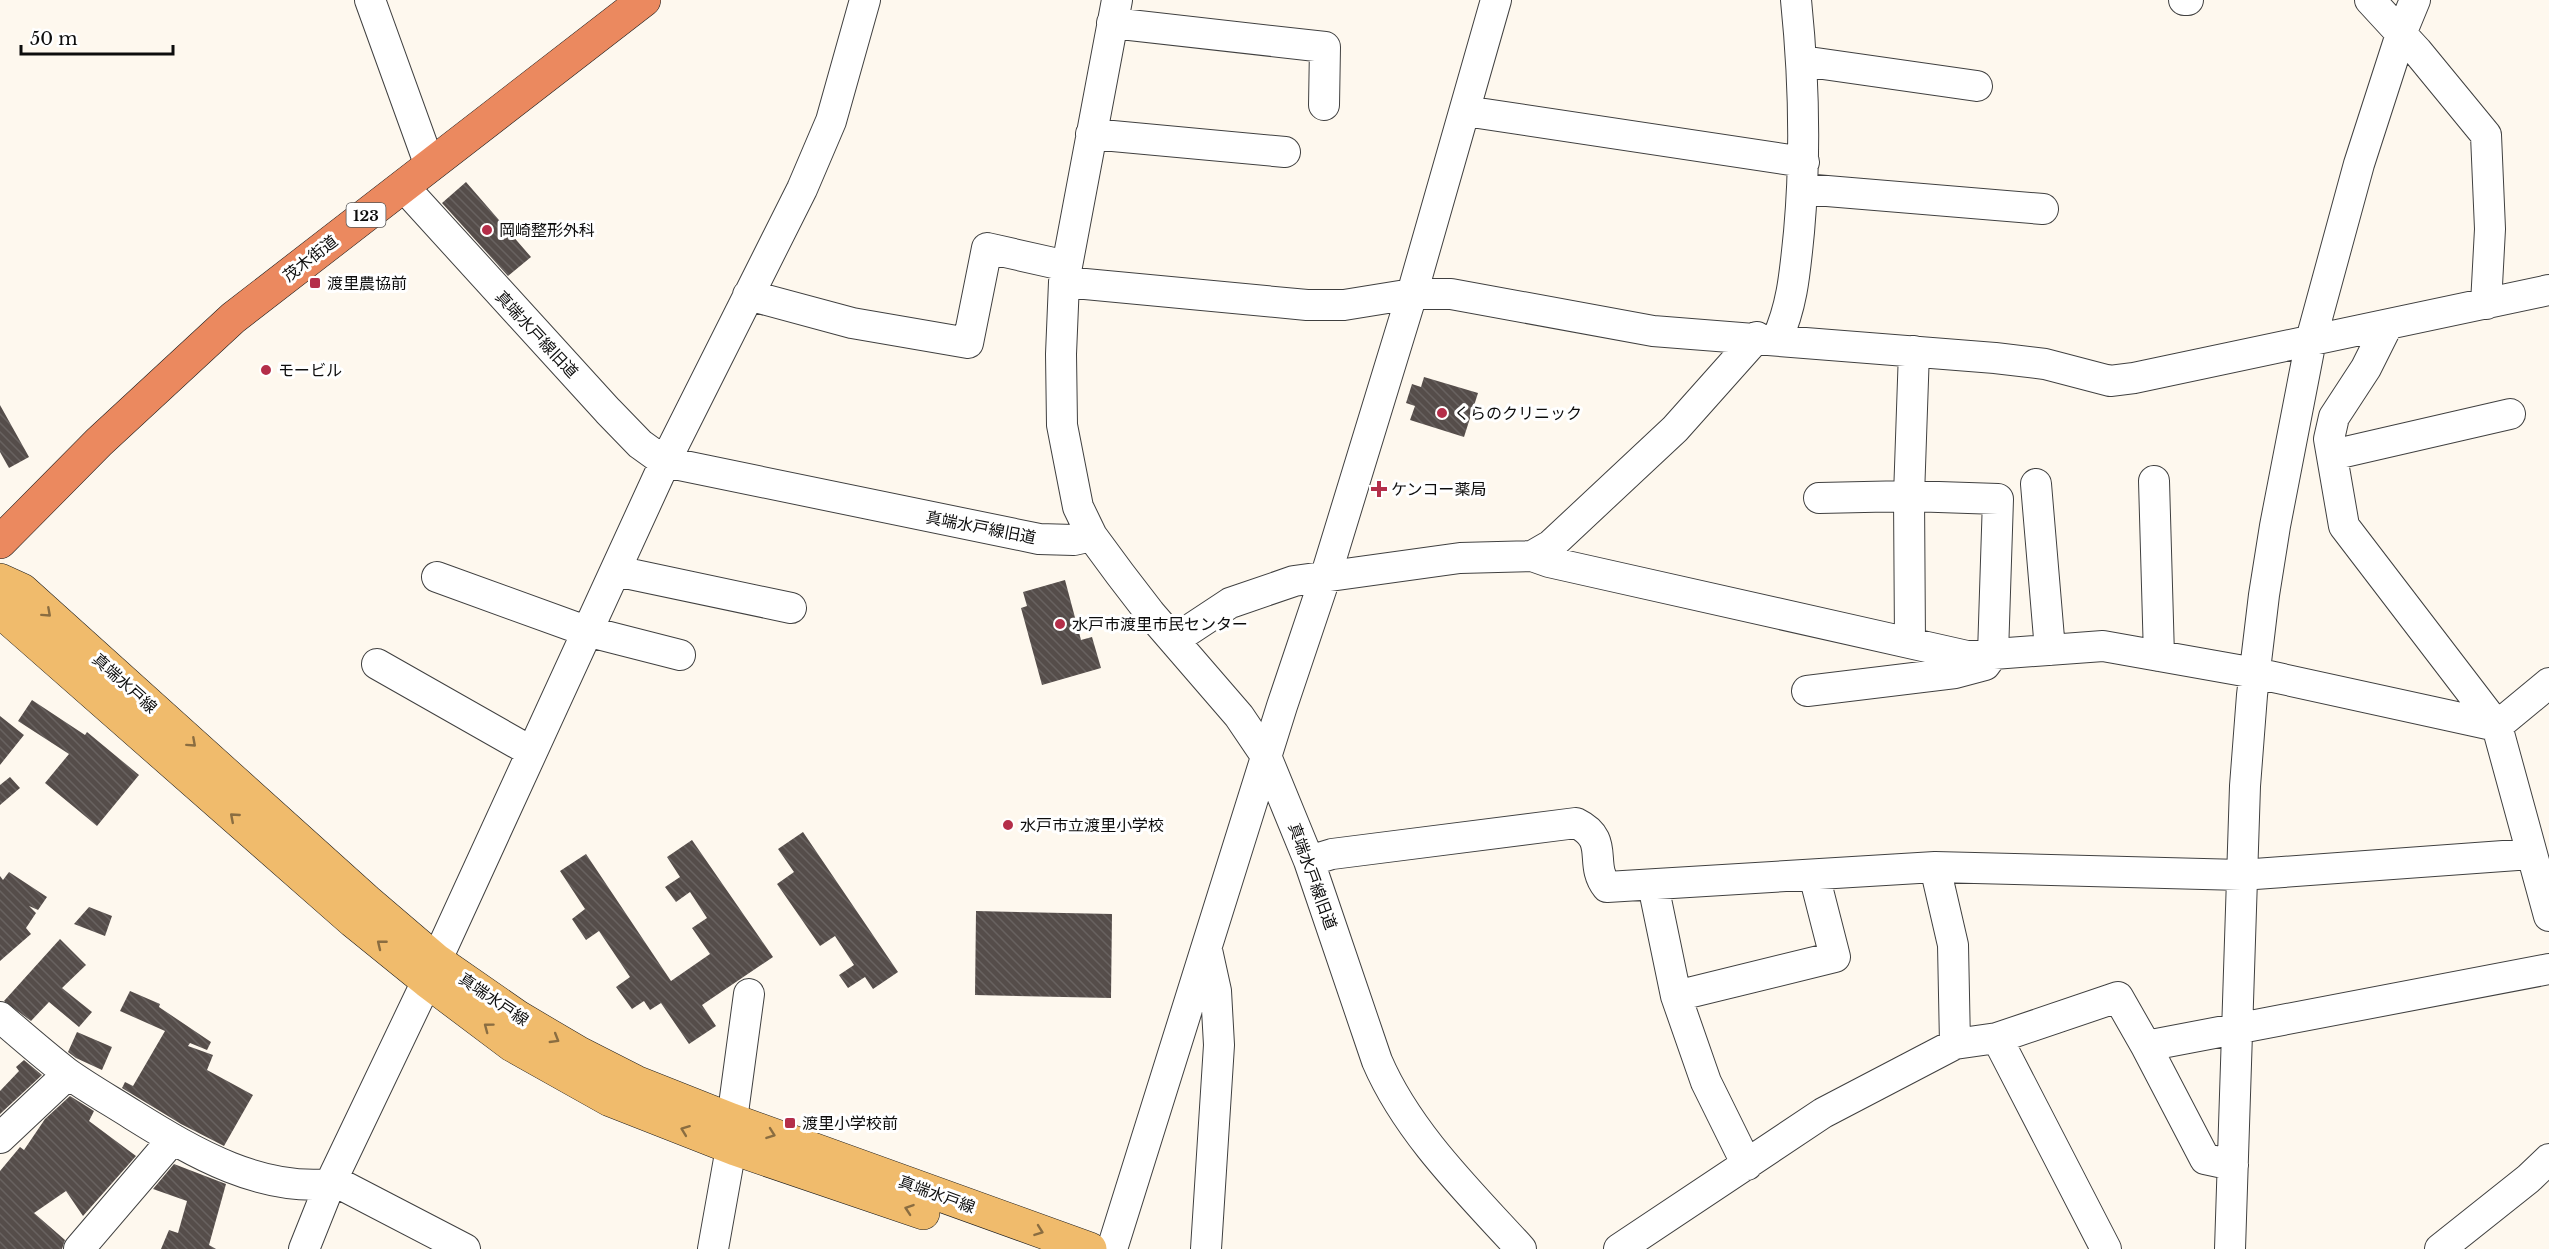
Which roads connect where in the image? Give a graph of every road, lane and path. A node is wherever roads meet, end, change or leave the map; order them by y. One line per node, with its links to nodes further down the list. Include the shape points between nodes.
1 (370, 0): 16 (street)
2 (644, 0): 16 (highway, 茂木街道 / 123)
3 (865, 0): 23 (street, via 831,121)
4 (1496, 0): 13 (street)
5 (1796, 0): 10 (street)
6 (2370, 0): 9 (street)
7 (2415, 0): 9 (street)
8 (1115, 12): 12 (street, via 1325,47); 14 (street)
9 (2401, 34): 24 (street, via 2486,135 2490,229); 27 (street, via 2359,164)
10 (1802, 61): 11 (street); 17 (street)
11 (1977, 86)
12 (1324, 105)
13 (1465, 111): 17 (street); 22 (street)
14 (1091, 134): 15 (street); 20 (street)
15 (1285, 152)
16 (430, 166): 18 (highway, 茂木街道 / 123)
17 (1803, 176): 19 (street); 26 (street, via 1793,292 1786,318)
18 (403, 186): 32 (street, 真端水戸線旧道, via 608,411 640,444); 38 (highway, 茂木街道 / 123, via 233,318 99,442)
19 (2043, 209)
20 (1066, 274): 22 (street, via 1307,305 1344,305); 23 (street, via 987,248 968,343 852,323); 37 (street, via 1062,425 1078,507)
21 (2549, 290): 24 (street)
22 (1412, 294): 26 (street, via 1451,294 1653,331); 41 (street)
23 (748, 296): 32 (street)
24 (2486, 303): 25 (street)
25 (2387, 326): 27 (street); 31 (street, via 2334,417)
26 (1767, 338): 28 (street); 39 (street, via 1551,545)
27 (2311, 340): 28 (street, via 2110,381 2045,364); 30 (street)
28 (1914, 351): 35 (street)
29 (2510, 414): 31 (street)
30 (2290, 444): 31 (street); 54 (street)
31 (2330, 447): 57 (street, via 2344,526)
32 (665, 462): 37 (street, 真端水戸線旧道, via 1039,539); 40 (street)
33 (2154, 481): 52 (street)
34 (2036, 484): 49 (street)
35 (1909, 496): 36 (street); 48 (street); 50 (street, via 1998,499)
36 (1819, 498)
37 (1092, 536): 47 (street, 真端水戸線旧道)
38 (0, 542)
39 (1532, 556): 41 (street, via 1460,558); 48 (street)
40 (616, 571): 44 (street); 46 (street)
41 (1326, 575): 47 (street, via 1294,581 1230,603); 59 (street)
42 (437, 577): 46 (street)
43 (0, 580): 69 (main road, 真端水戸線, one-way to 69, via 22,590 367,901)
44 (791, 608)
45 (0, 611): 69 (main road, 真端水戸線, one-way to 45, via 353,921)
46 (586, 631): 51 (street); 58 (street)
47 (1174, 640): 59 (street, 真端水戸線旧道, via 1239,716)
48 (1910, 642): 50 (street, via 1967,656)
49 (2050, 650): 50 (street); 52 (street, via 2103,646)
50 (1993, 654): 56 (street, via 1985,665 1955,673)
51 (680, 655)
52 (2159, 656): 54 (street)
53 (377, 664): 58 (street)
54 (2255, 673): 57 (street); 64 (street)
55 (2549, 683): 57 (street)
56 (1807, 691)
57 (2497, 726): 60 (street)
58 (532, 752): 69 (street)
59 (1266, 756): 61 (street, 真端水戸線旧道); 67 (street)
60 (2531, 854): 64 (street); 66 (street)
61 (1310, 861): 65 (street, via 1332,854 1576,823 1588,829 1596,843 1600,879 1607,887); 93 (street, 真端水戸線旧道, via 1387,1086 1426,1140)
62 (1935, 867): 63 (street); 64 (street); 75 (street, via 1953,945)
63 (1814, 875): 65 (street); 71 (street, via 1835,957)
64 (2241, 875): 73 (street)
65 (1653, 885): 71 (street)
66 (2549, 916)
67 (1207, 950): 91 (street); 92 (street, via 1216,991 1219,1045)
68 (2549, 969): 73 (street)
69 (432, 970): 78 (main road, 真端水戸線); 84 (street)
70 (749, 994): 78 (street)
71 (1676, 996): 82 (street, via 1706,1082)
72 (0, 1017): 77 (street)
73 (2237, 1029): 76 (street); 83 (street)
74 (1997, 1038): 75 (street); 76 (street, via 2118,997); 95 (street)
75 (1955, 1044): 82 (street, via 1823,1113)
76 (2146, 1046): 83 (street, via 2205,1159)
77 (68, 1074): 79 (street); 80 (street)
78 (732, 1134): 88 (street); 89 (main road, 真端水戸線, one-way to 78); 90 (main road, 真端水戸線, one-way to 90)
79 (0, 1138)
80 (172, 1139): 84 (street, via 233,1169 267,1179 315,1186); 85 (street)
81 (2549, 1159): 97 (street)
82 (1747, 1165): 94 (street)
83 (2233, 1165): 96 (street)
84 (330, 1184): 86 (street); 87 (street, via 338,1183 357,1192)
85 (79, 1249)
86 (304, 1249)
87 (465, 1249)
88 (713, 1249)
89 (1023, 1249)
90 (1090, 1249)
91 (1112, 1249)
92 (1206, 1249)
93 (1521, 1249)
94 (1619, 1249)
95 (2106, 1249)
96 (2230, 1249)
97 (2440, 1249)

